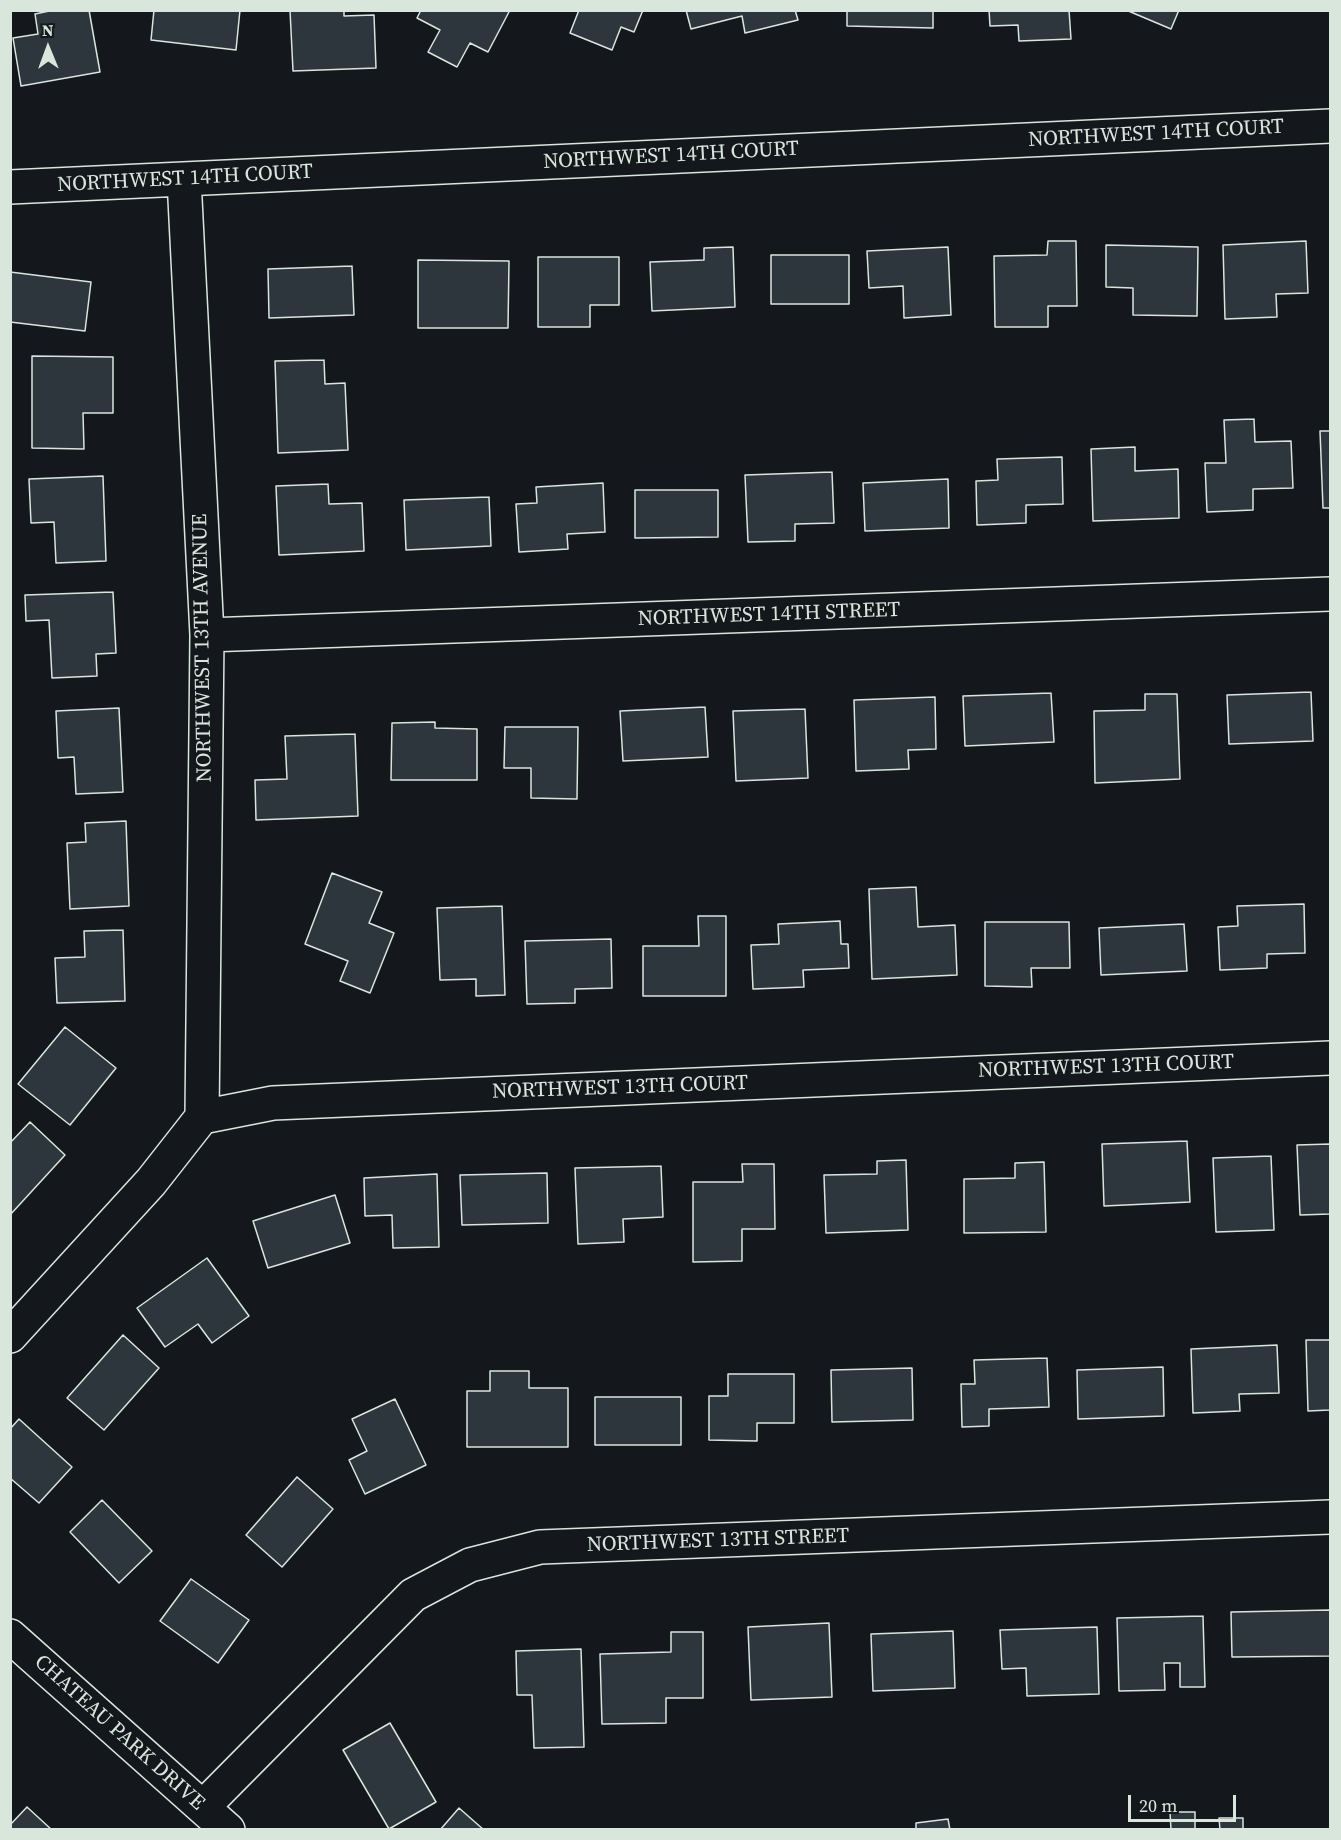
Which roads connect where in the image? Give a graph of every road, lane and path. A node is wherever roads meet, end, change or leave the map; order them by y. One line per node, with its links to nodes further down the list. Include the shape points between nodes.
1 (1330, 126): 2 (street, NORTHWEST 14TH COURT)
2 (184, 179): 3 (street, NORTHWEST 14TH COURT); 5 (street, NORTHWEST 13TH AVENUE)
3 (10, 187)
4 (1330, 594): 5 (street, NORTHWEST 14TH STREET)
5 (207, 635): 7 (street, NORTHWEST 13TH AVENUE)
6 (1330, 1058): 7 (street, NORTHWEST 13TH COURT, via 273,1103)
7 (202, 1117): 8 (street, via 151,1182)
8 (10, 1336)
9 (1330, 1517): 11 (street, NORTHWEST 13TH STREET, via 540,1547 470,1565 413,1595)
10 (10, 1636): 11 (street, CHATEAU PARK DRIVE)
11 (204, 1807): 12 (street, CHATEAU PARK DRIVE)
12 (228, 1830)

